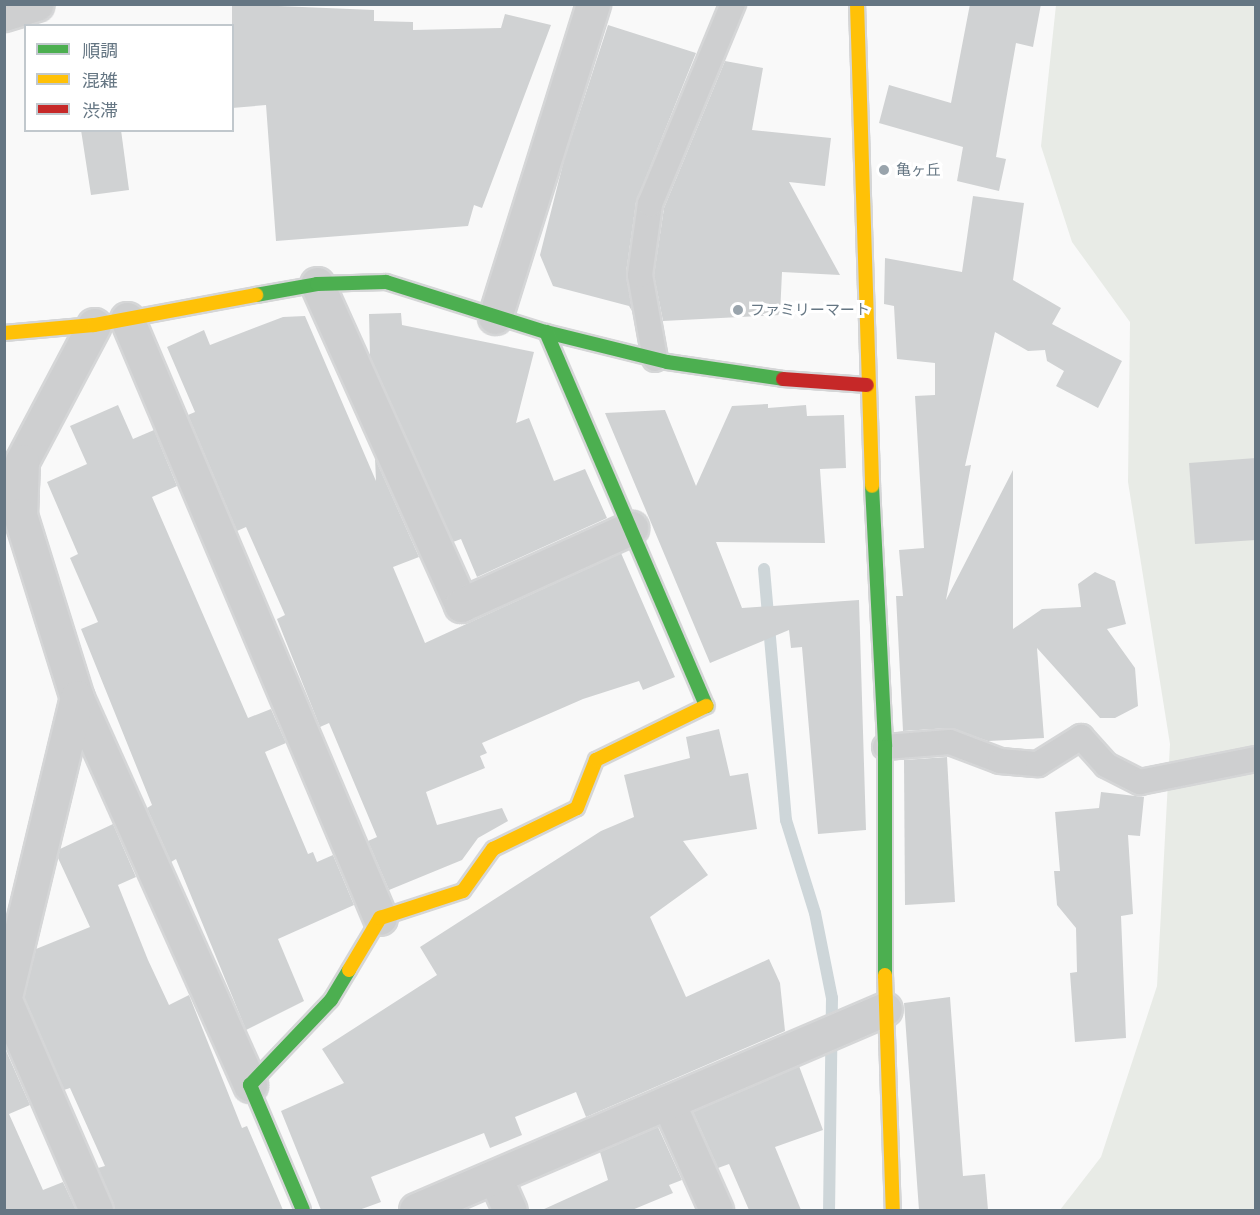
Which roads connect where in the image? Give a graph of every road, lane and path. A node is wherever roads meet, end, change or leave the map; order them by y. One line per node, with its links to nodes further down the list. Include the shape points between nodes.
1 (37, 4): 5 (street)
2 (593, 4): 7 (street)
3 (733, 4): 12 (lane, via 651,204 640,275)
4 (856, 4): 13 (street)
5 (4, 15)
6 (317, 284): 7 (street, via 386,282); 8 (street); 14 (street, via 461,605)
7 (495, 317): 10 (street)
8 (127, 319): 9 (street); 19 (street)
9 (94, 325): 11 (street); 15 (street, via 22,462 21,504)
10 (546, 332): 12 (street); 14 (street)
11 (4, 333)
12 (655, 359): 13 (street, via 747,377)
13 (867, 385): 16 (street)
14 (631, 528): 19 (street, via 708,705 596,760 577,808 493,849 462,891)
15 (77, 698): 18 (street); 22 (street)
16 (885, 747): 17 (lane, via 950,742 1000,761 1038,764 1081,737 1106,765 1140,782); 21 (street)
17 (1256, 759)
18 (15, 912): 20 (street)
19 (380, 918): 22 (street, via 331,1000)
20 (5, 1001): 25 (street)
21 (885, 1009): 23 (street); 30 (street)
22 (250, 1085): 26 (street)
23 (668, 1102): 24 (street); 29 (street)
24 (495, 1177): 27 (street); 28 (street)
25 (96, 1210)
26 (303, 1210)
27 (416, 1210)
28 (510, 1210)
29 (716, 1210)
30 (893, 1210)

